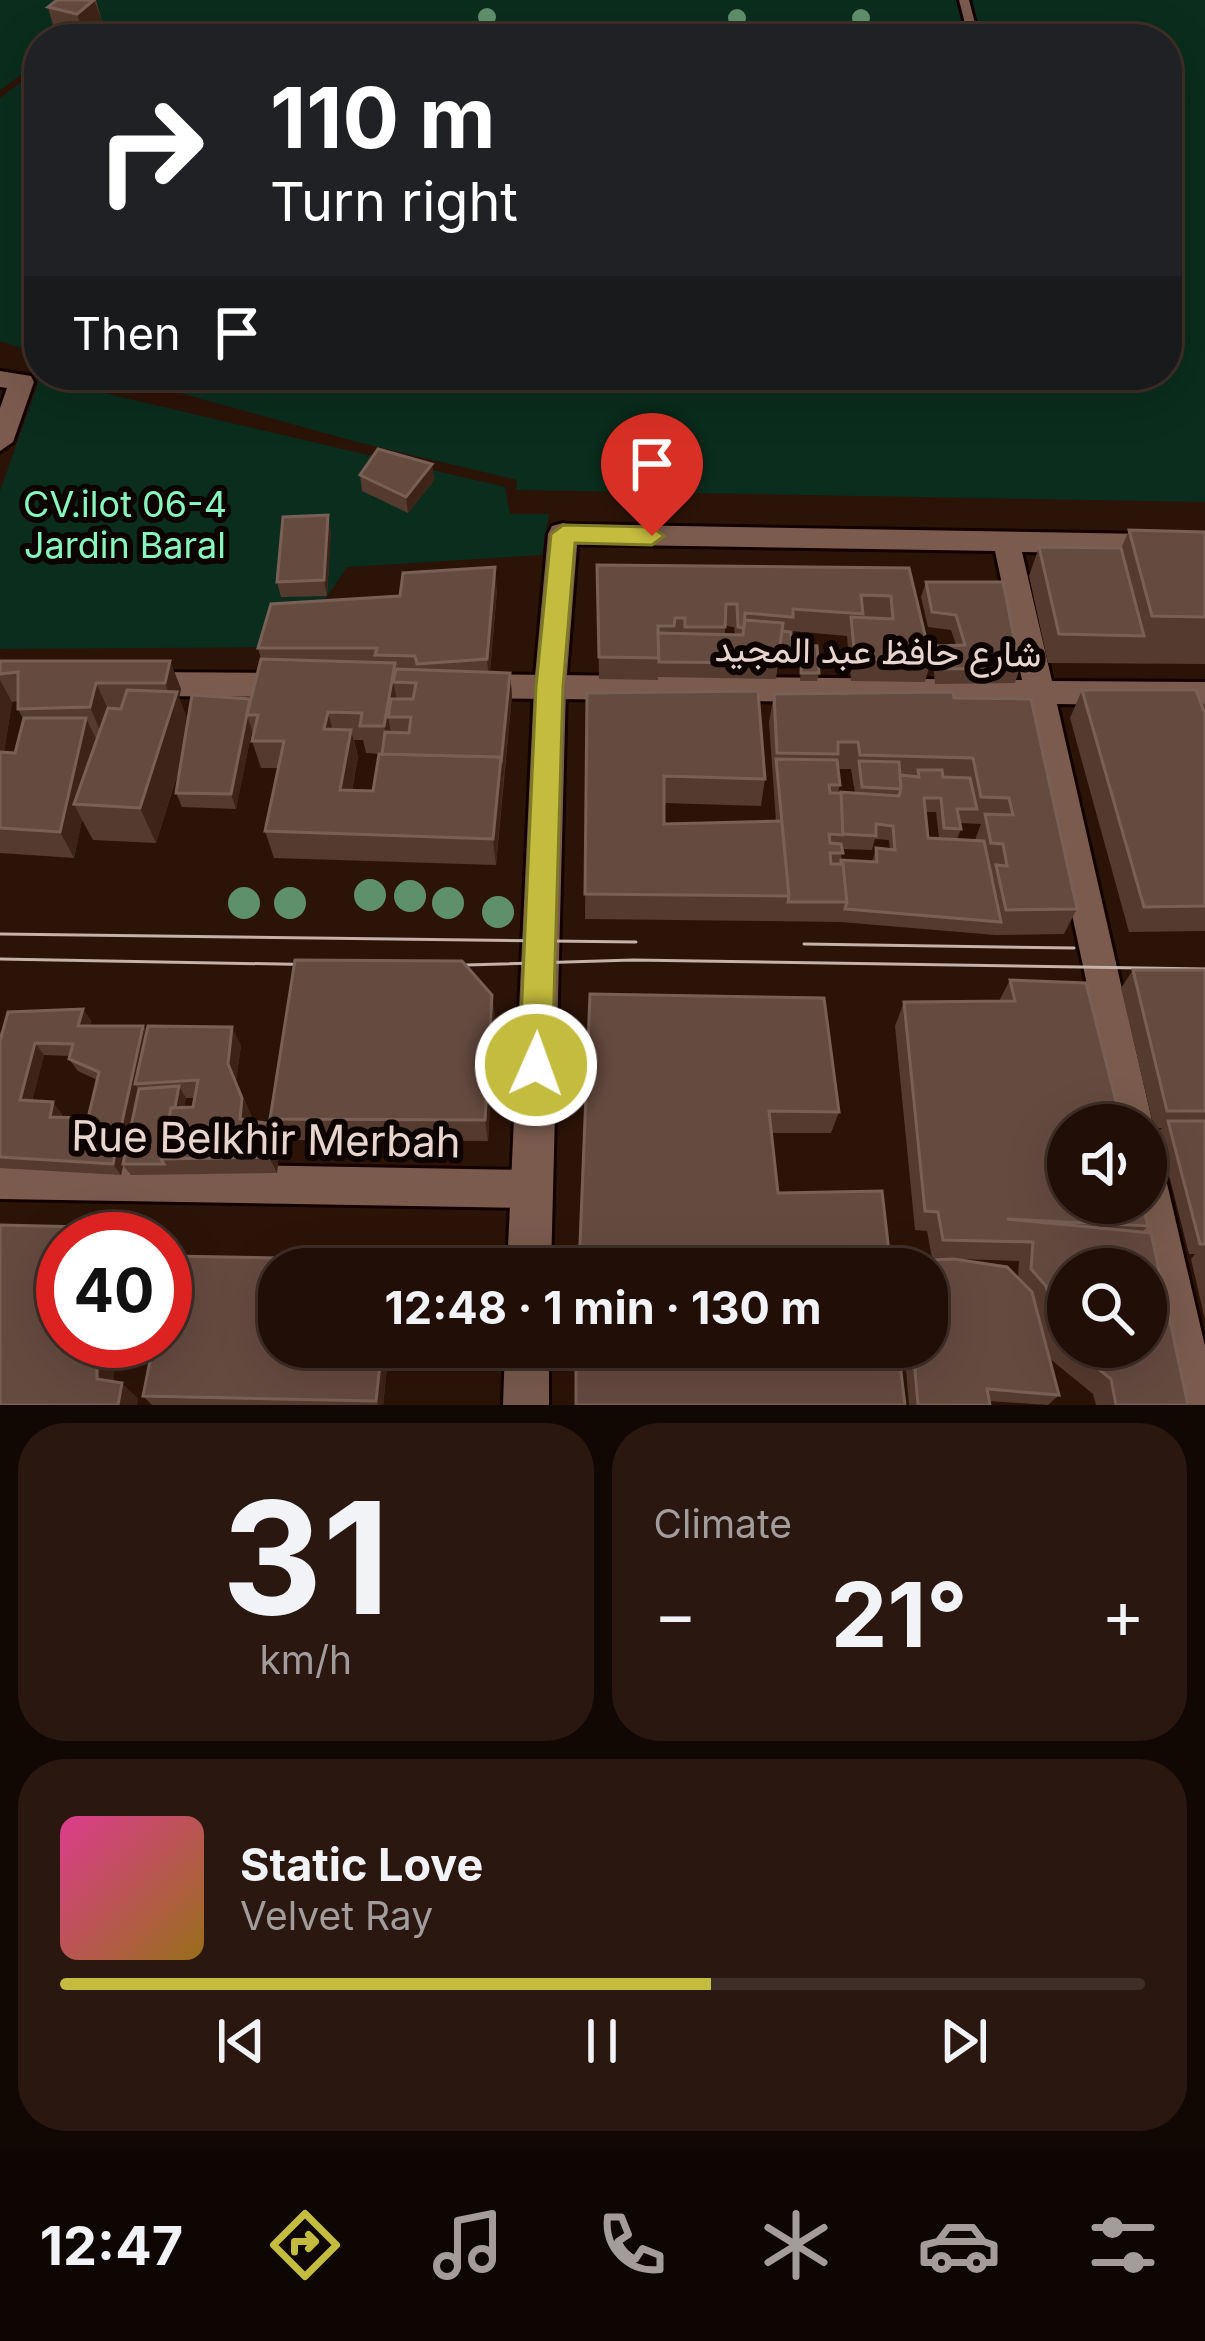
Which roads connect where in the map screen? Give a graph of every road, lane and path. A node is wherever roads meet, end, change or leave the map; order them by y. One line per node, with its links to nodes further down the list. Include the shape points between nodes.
1 (11, 380): 2 (street)
2 (0, 442)
3 (563, 534): 4 (street); 9 (street)
4 (1007, 544): 5 (street); 10 (street)
5 (1205, 545)
6 (117, 684): 7 (street)
7 (327, 686)
8 (442, 686): 9 (street, شارع حافظ عبد المجيد)
9 (550, 687): 10 (street, شارع حافظ عبد المجيد); 14 (street)
10 (1038, 692): 11 (street, شارع حافظ عبد المجيد); 12 (street)
11 (1205, 694)
12 (1130, 1104)
13 (0, 1180): 14 (street, Rue Belkhir Merbah)
14 (531, 1189): 16 (street)
15 (1157, 1224): 19 (street)
16 (530, 1248)
17 (527, 1368): 18 (street)
18 (526, 1405)
19 (1198, 1405)

